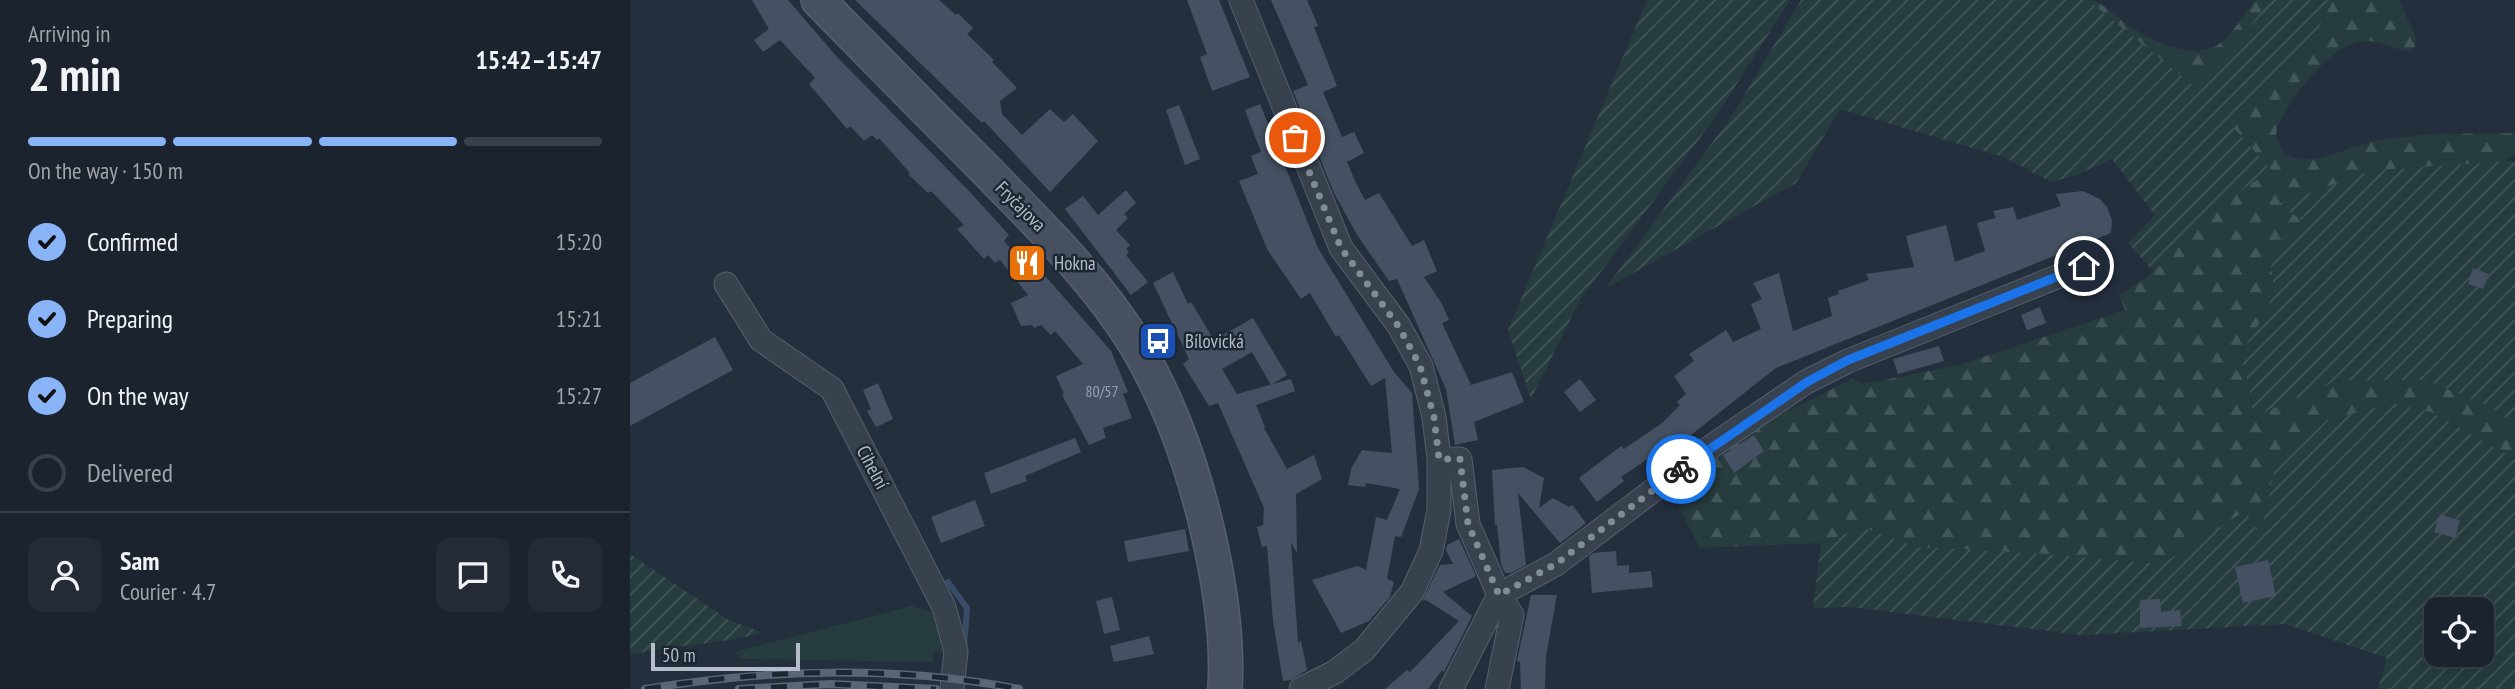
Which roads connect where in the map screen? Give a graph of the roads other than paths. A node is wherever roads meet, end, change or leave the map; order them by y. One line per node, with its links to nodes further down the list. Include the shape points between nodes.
1 (818, 0): 8 (main road, Fryčajova, via 1061,247 1136,346 1194,476 1220,605)
2 (1241, 0): 5 (street, via 1341,248 1399,327 1420,366 1434,417)
3 (2084, 266): 6 (street, via 1848,360 1807,382 1709,448 1556,564)
4 (726, 284): 7 (street, Cihelní, via 761,340 832,389 944,607 956,651)
5 (1439, 459): 6 (street, via 1460,459 1468,524); 9 (street, via 1439,510 1431,551 1412,592 1364,650)
6 (1499, 595): 10 (street); 11 (street, via 1512,615)
7 (952, 689)
8 (1225, 689)
9 (1301, 689)
10 (1451, 689)
11 (1497, 689)

